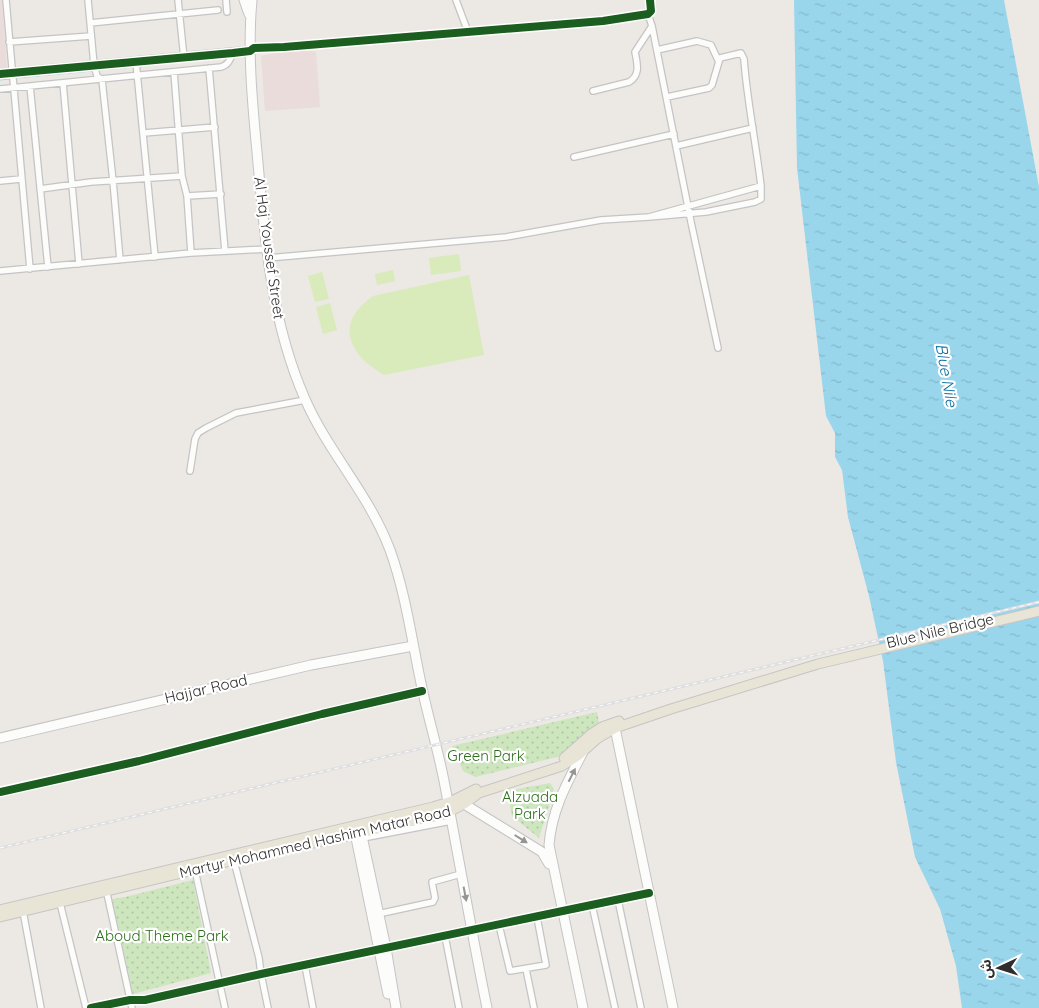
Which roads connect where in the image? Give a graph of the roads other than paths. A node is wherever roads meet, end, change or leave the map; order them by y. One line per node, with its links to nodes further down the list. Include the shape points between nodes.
1 (6, 0): 18 (street)
2 (88, 0): 14 (street)
3 (178, 0): 11 (street)
4 (226, 0): 10 (street)
5 (244, 0): 12 (main road, Al Haj Youssef Street)
6 (252, 0): 12 (main road)
7 (456, 0): 16 (street)
8 (650, 0): 13 (street)
9 (218, 10): 11 (street)
10 (227, 12)
11 (179, 14): 14 (street); 22 (street)
12 (250, 14): 20 (main road, Al Haj Youssef Street)
13 (648, 14): 15 (street); 16 (street)
14 (90, 23): 17 (street)
15 (652, 26): 19 (street); 35 (street, via 635,52 638,68 633,80)
16 (468, 32): 20 (street, via 254,48)
17 (91, 36): 18 (street); 26 (street)
18 (9, 42): 27 (street)
19 (657, 50): 23 (street, via 700,41 711,45); 36 (street)
20 (250, 51): 21 (main road); 59 (main road, Al Haj Youssef Street)
21 (233, 53): 22 (main road); 25 (street, via 225,66)
22 (184, 58): 24 (main road)
23 (718, 60): 36 (street, via 709,88); 38 (street, via 722,56 743,55)
24 (137, 68): 26 (main road); 28 (street); 30 (street); 40 (street)
25 (209, 68): 28 (street); 37 (street)
26 (95, 69): 27 (main road); 30 (street)
27 (12, 72): 29 (main road); 33 (street)
28 (174, 72): 39 (street)
29 (0, 74)
30 (102, 80): 31 (street); 48 (street)
31 (63, 83): 32 (street); 49 (street)
32 (30, 86): 33 (street); 51 (street)
33 (13, 88): 34 (street); 46 (street)
34 (0, 89)
35 (593, 91)
36 (666, 97): 41 (street)
37 (215, 126): 39 (street); 52 (street)
38 (753, 128): 42 (street); 50 (street)
39 (179, 130): 40 (street); 44 (street)
40 (144, 133): 45 (street)
41 (674, 134): 42 (street); 43 (street)
42 (676, 146): 54 (street)
43 (574, 157)
44 (182, 176): 45 (street); 53 (street)
45 (149, 178): 48 (street); 60 (street)
46 (21, 179): 47 (street); 64 (street)
47 (0, 181)
48 (113, 181): 49 (street); 61 (street)
49 (73, 184): 51 (street); 62 (street)
50 (761, 186): 54 (street); 55 (street, via 760,200)
51 (40, 188): 63 (street)
52 (221, 194): 53 (street); 57 (street)
53 (187, 196): 58 (street)
54 (689, 206): 55 (street); 56 (street)
55 (690, 214): 56 (street); 66 (street)
56 (649, 217): 59 (street, via 601,220 506,237)
57 (226, 250): 58 (street); 59 (street)
58 (191, 253): 60 (street)
59 (267, 254): 67 (main road, Al Haj Youssef Street, via 278,319)
60 (156, 257): 61 (street)
61 (120, 260): 62 (street)
62 (79, 264): 63 (street)
63 (48, 267): 64 (street)
64 (30, 268): 65 (street)
65 (0, 271)
66 (718, 348)
67 (305, 400): 68 (street, via 236,413 206,428 195,439); 71 (main road, Al Haj Youssef Street, via 377,520 402,589)
68 (190, 471)
69 (1039, 608): 72 (main road, Blue Nile Bridge)
70 (1039, 611): 72 (main road)
71 (413, 646): 73 (main road, Al Haj Youssef Street); 75 (main road, Hajjar Road, via 311,665)
72 (842, 656): 74 (main road, Martyr Mohammed Hashim Matar Road); 79 (main road, Martyr Mohammed Hashim Matar Road, via 818,660 602,727 559,761 487,784)
73 (422, 691): 77 (street); 79 (main road, Al Haj Youssef Street)
74 (615, 728): 76 (main road, Martyr Mohammed Hashim Matar Road); 85 (main road)
75 (0, 738)
76 (584, 750): 78 (main road, Martyr Mohammed Hashim Matar Road, via 562,766 520,778 479,794); 91 (main road, one-way to 76, via 549,845 550,828 558,801)
77 (0, 792)
78 (464, 804): 79 (main road, Martyr Mohammed Hashim Matar Road); 91 (main road, one-way to 91, via 542,852 548,860)
79 (449, 812): 80 (main road, Martyr Mohammed Hashim Matar Road); 80 (street); 83 (main road, Al Haj Youssef Street)
80 (359, 831): 81 (main road, Martyr Mohammed Hashim Matar Road); 84 (main road, Martyr Mohammed Hashim Matar Road); 92 (main road); 98 (main road)
81 (234, 861): 82 (main road, Martyr Mohammed Hashim Matar Road); 101 (street)
82 (196, 870): 84 (main road, Martyr Mohammed Hashim Matar Road); 102 (street)
83 (461, 874): 92 (street, via 432,882 435,898 432,902); 96 (main road, Al Haj Youssef Street, one-way to 96)
84 (106, 888): 87 (main road, Martyr Mohammed Hashim Matar Road); 89 (main road, Martyr Mohammed Hashim Matar Road); 103 (street)
85 (649, 893): 86 (street); 120 (main road)
86 (618, 900): 88 (street); 119 (street)
87 (60, 903): 90 (main road, Martyr Mohammed Hashim Matar Road); 105 (street)
88 (592, 905): 91 (street); 118 (street)
89 (0, 910)
90 (24, 912): 93 (main road, Martyr Mohammed Hashim Matar Road); 104 (street)
91 (561, 912): 94 (street); 116 (main road); 117 (main road)
92 (378, 914): 98 (main road)
93 (0, 917)
94 (537, 917): 95 (street); 100 (street, via 547,964)
95 (499, 925): 96 (street); 100 (street, via 510,971)
96 (472, 931): 97 (street); 114 (main road, Al Haj Youssef Street)
97 (445, 936): 98 (street); 113 (street)
98 (382, 949): 99 (street); 111 (main road); 112 (main road)
99 (304, 965): 101 (street); 110 (street)
100 (526, 969): 115 (street)
101 (261, 974): 102 (street); 109 (street)
102 (220, 983): 103 (street, via 145,1000); 108 (street)
103 (130, 1000): 106 (street); 107 (street)
104 (41, 1008)
105 (86, 1008)
106 (91, 1008)
107 (132, 1008)
108 (224, 1008)
109 (268, 1008)
110 (313, 1008)
111 (391, 1008)
112 (396, 1008)
113 (459, 1008)
114 (487, 1008)
115 (534, 1008)
116 (579, 1008)
117 (583, 1008)
118 (615, 1008)
119 (641, 1008)
120 (673, 1008)

